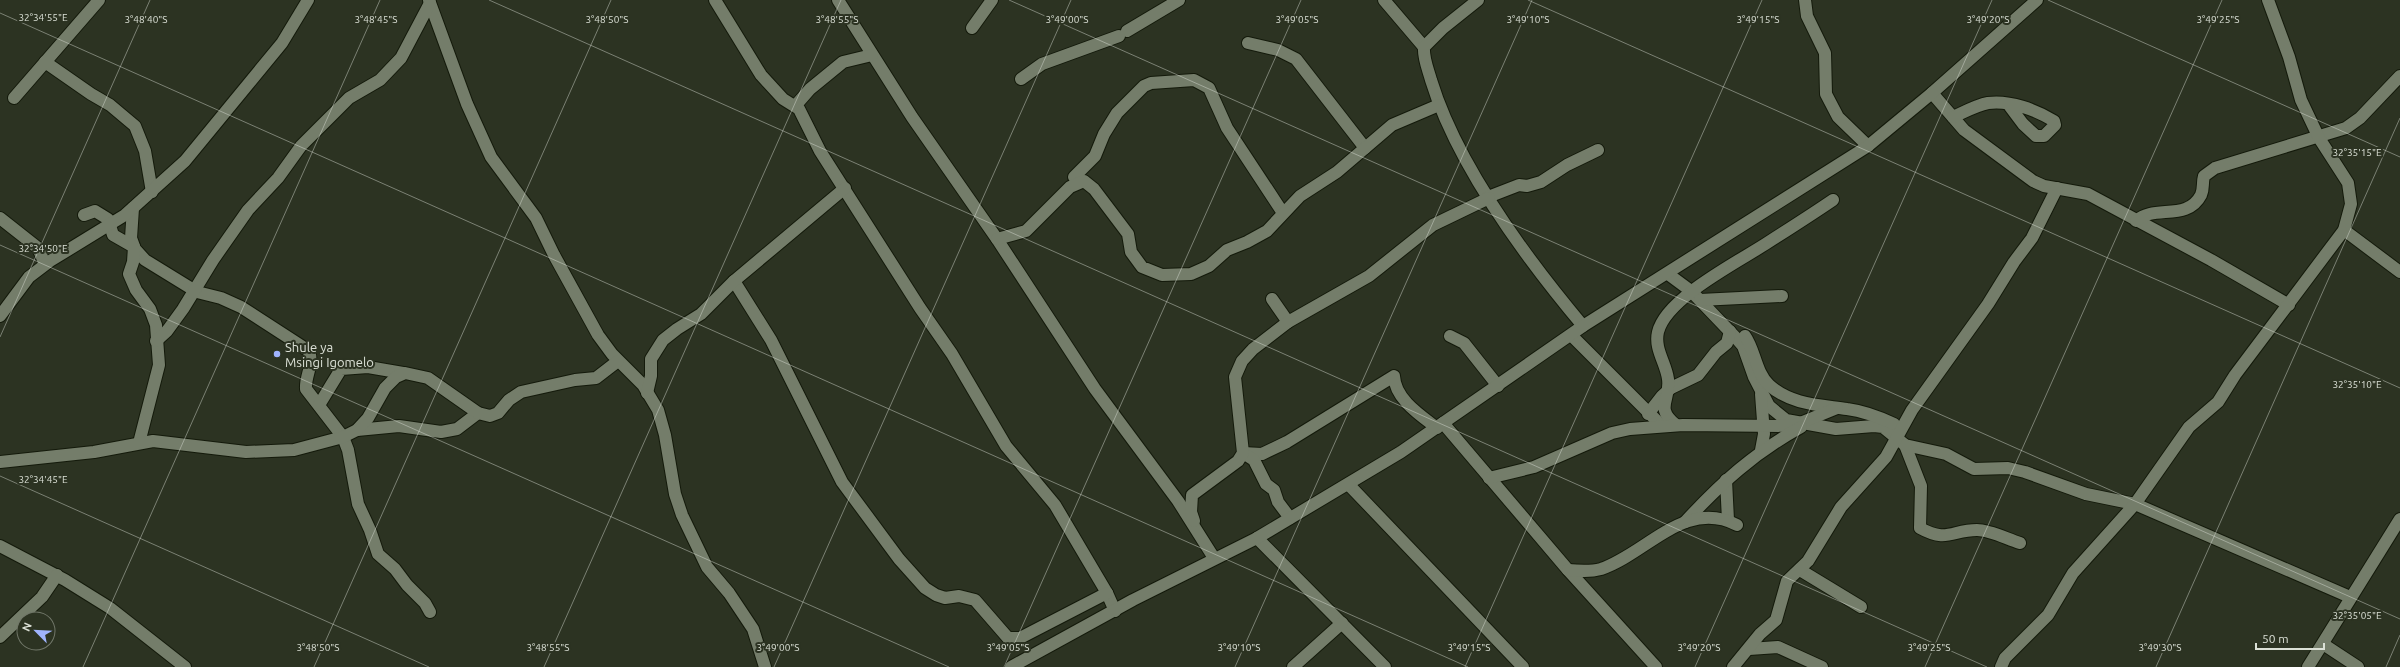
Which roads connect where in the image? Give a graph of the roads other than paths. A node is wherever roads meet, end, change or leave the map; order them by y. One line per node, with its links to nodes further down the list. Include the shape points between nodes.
1 (99, 0): 17 (street)
2 (308, 0): 33 (street, via 291,30 266,64 201,143)
3 (715, 0): 23 (street, via 761,75 783,99)
4 (838, 0): 16 (street)
5 (992, 0): 13 (street)
6 (1179, 0): 19 (street, via 1123,34 1042,64)
7 (1384, 0): 15 (street)
8 (1478, 0): 15 (street, via 1438,32)
9 (1805, 0): 27 (street, via 1807,16 1825,53 1826,94 1838,117)
10 (2037, 0): 20 (street)
11 (2268, 0): 26 (street, via 2289,57 2301,100)
12 (429, 2): 49 (street, via 401,58 380,80 349,98 301,146 278,178 248,210 212,260); 62 (street, via 467,104 491,157 536,218 591,324)
13 (972, 28)
14 (1248, 43): 28 (street, via 1278,50 1296,59)
15 (1424, 47): 24 (street, via 1424,58)
16 (872, 55): 23 (street, via 843,62 810,89); 43 (street)
17 (45, 62): 21 (street); 33 (street, via 110,105 135,126 145,151)
18 (2400, 76): 26 (street, via 2360,118 2346,128)
19 (1021, 79)
20 (1932, 93): 25 (street); 27 (street)
21 (14, 98)
22 (2008, 104): 25 (street, via 1987,103)
23 (796, 105): 31 (street, via 820,151)
24 (1439, 105): 28 (street, via 1392,125); 34 (street)
25 (1954, 118): 32 (street, via 1964,130 2033,180 2044,186)
26 (2319, 138): 40 (street, via 2215,168 2204,176 2202,191 2192,205 2176,212 2145,215); 42 (street, via 2348,183 2351,204)
27 (1868, 146): 47 (street)
28 (1365, 148): 37 (street, via 1337,172 1300,196)
29 (1598, 150): 34 (street, via 1567,165 1541,182 1527,186 1519,185)
30 (1074, 177): 37 (street, via 1095,156 1104,134 1117,113 1144,86 1151,83 1194,80 1209,88 1227,128)
31 (845, 188): 48 (street); 99 (street, via 952,354 1006,446 1055,505)
32 (2057, 188): 40 (street, via 2088,194); 79 (street, via 2032,238)
33 (152, 192): 36 (street)
34 (1489, 198): 56 (street, via 1433,225 1369,276); 57 (street, via 1546,281)
35 (1833, 200): 50 (street)
36 (133, 208): 41 (street); 44 (street, via 131,232)
37 (1283, 213): 43 (street, via 1262,234 1227,250 1209,266 1191,274 1162,275 1142,267 1133,257 1128,234 1094,188 1084,181 1070,187 1026,231)
38 (84, 215): 41 (street, via 95,211 108,219)
39 (0, 218): 45 (street, via 38,248)
40 (2136, 221): 54 (street, via 2212,260)
41 (110, 225): 44 (street, via 113,235); 45 (street)
42 (2344, 230): 46 (street); 54 (street)
43 (997, 239): 91 (street, via 1095,389)
44 (134, 247): 49 (street, via 145,260); 61 (street, via 129,274 150,309 156,325)
45 (45, 264): 55 (street, via 20,287)
46 (2400, 272)
47 (1668, 274): 50 (street); 57 (street)
48 (734, 281): 67 (street, via 701,314 677,328 659,345 650,361 651,376); 99 (street, via 771,340 842,482 899,559 925,588 945,598 959,596 975,600 1008,638 1014,639)
49 (195, 291): 61 (street, via 167,331); 68 (street, via 241,307 309,351 312,360 306,389)
50 (1691, 291): 53 (street); 65 (street, via 1663,321 1658,334 1659,350 1668,379)
51 (1782, 296): 53 (street)
52 (1272, 299): 56 (street)
53 (1703, 304): 58 (street); 69 (street, via 1741,331 1750,344 1760,371 1769,385 1804,403)
54 (2289, 305): 87 (street, via 2235,375 2218,402 2189,428)
55 (0, 316)
56 (1288, 322): 82 (street, via 1253,349 1242,361 1235,377)
57 (1583, 326): 59 (street)
58 (1730, 331): 65 (street, via 1729,340 1698,375); 66 (street, via 1743,346)
59 (1571, 335): 64 (street); 71 (street)
60 (1450, 336): 64 (street, via 1464,343)
61 (156, 341): 80 (street, via 159,365)
62 (618, 361): 67 (street, via 643,385); 70 (street, via 596,378 528,390 515,395 495,415)
63 (402, 373): 68 (street, via 368,366 342,369); 70 (street, via 415,373 428,378); 77 (street, via 385,388 368,418)
64 (1498, 386): 74 (street)
65 (1667, 392): 71 (street); 73 (street, via 1664,410)
66 (1761, 392): 72 (street, via 1776,413 1786,420); 76 (street)
67 (647, 393): 109 (street, via 662,422 674,494 694,542 708,567 753,629)
68 (319, 405): 78 (street)
69 (1837, 408): 72 (street); 79 (street, via 1870,415)
70 (478, 413): 77 (street, via 457,429 441,432 399,426)
71 (1648, 414): 75 (street)
72 (1804, 424): 76 (street); 79 (street, via 1836,429 1883,427); 81 (street)
73 (1676, 425): 75 (street); 76 (street)
74 (1440, 426): 82 (street, via 1411,409 1394,383 1394,376 1287,442 1262,454); 84 (street); 86 (street)
75 (1662, 426): 84 (street, via 1612,433 1534,467)
76 (1764, 427): 81 (street)
77 (357, 430): 78 (street)
78 (343, 437): 80 (street, via 286,451 246,452 161,441); 103 (street, via 348,450 358,504 378,554 395,569)
79 (1901, 437): 87 (street, via 1946,454 1974,469 2008,468 2086,494); 93 (street, via 1921,486 1920,528 1933,536 1957,535 1978,530); 97 (street, via 1841,507)
80 (140, 443): 83 (street, via 94,452)
81 (1761, 450): 85 (street)
82 (1243, 453): 88 (street, via 1254,460 1266,484 1274,490 1278,502); 91 (street, via 1238,461 1192,495 1191,512)
83 (0, 462)
84 (1489, 478): 96 (street)
85 (1726, 480): 90 (street); 90 (street, via 1732,522 1714,517)
86 (1349, 484): 88 (street); 113 (street)
87 (2135, 504): 100 (street); 117 (street, via 2073,574 2048,615 2005,658)
88 (1290, 518): 92 (street)
89 (2400, 519): 100 (street)
90 (1685, 522): 96 (street, via 1661,534 1624,559 1601,569)
91 (1200, 535): 95 (street)
92 (1257, 538): 95 (street); 104 (street)
93 (2020, 543)
94 (0, 546): 98 (street)
95 (1214, 558): 102 (street)
96 (1568, 570): 114 (street)
97 (1800, 570): 101 (street); 107 (street, via 1787,581 1776,620 1760,634)
98 (57, 575): 105 (street, via 42,597); 108 (street, via 110,608)
99 (1107, 593): 102 (street)
100 (2350, 597): 106 (street)
101 (1861, 607)
102 (1115, 611): 110 (street)
103 (430, 612)
104 (1342, 623): 111 (street); 112 (street)
105 (0, 637)
106 (2323, 644): 118 (street); 119 (street)
107 (1749, 650): 115 (street); 116 (street, via 1778,647)
108 (185, 667)
109 (765, 667)
110 (1011, 667)
111 (1293, 667)
112 (1385, 667)
113 (1523, 667)
114 (1656, 667)
115 (1733, 667)
116 (1822, 667)
117 (2001, 667)
118 (2308, 667)
119 (2358, 667)

